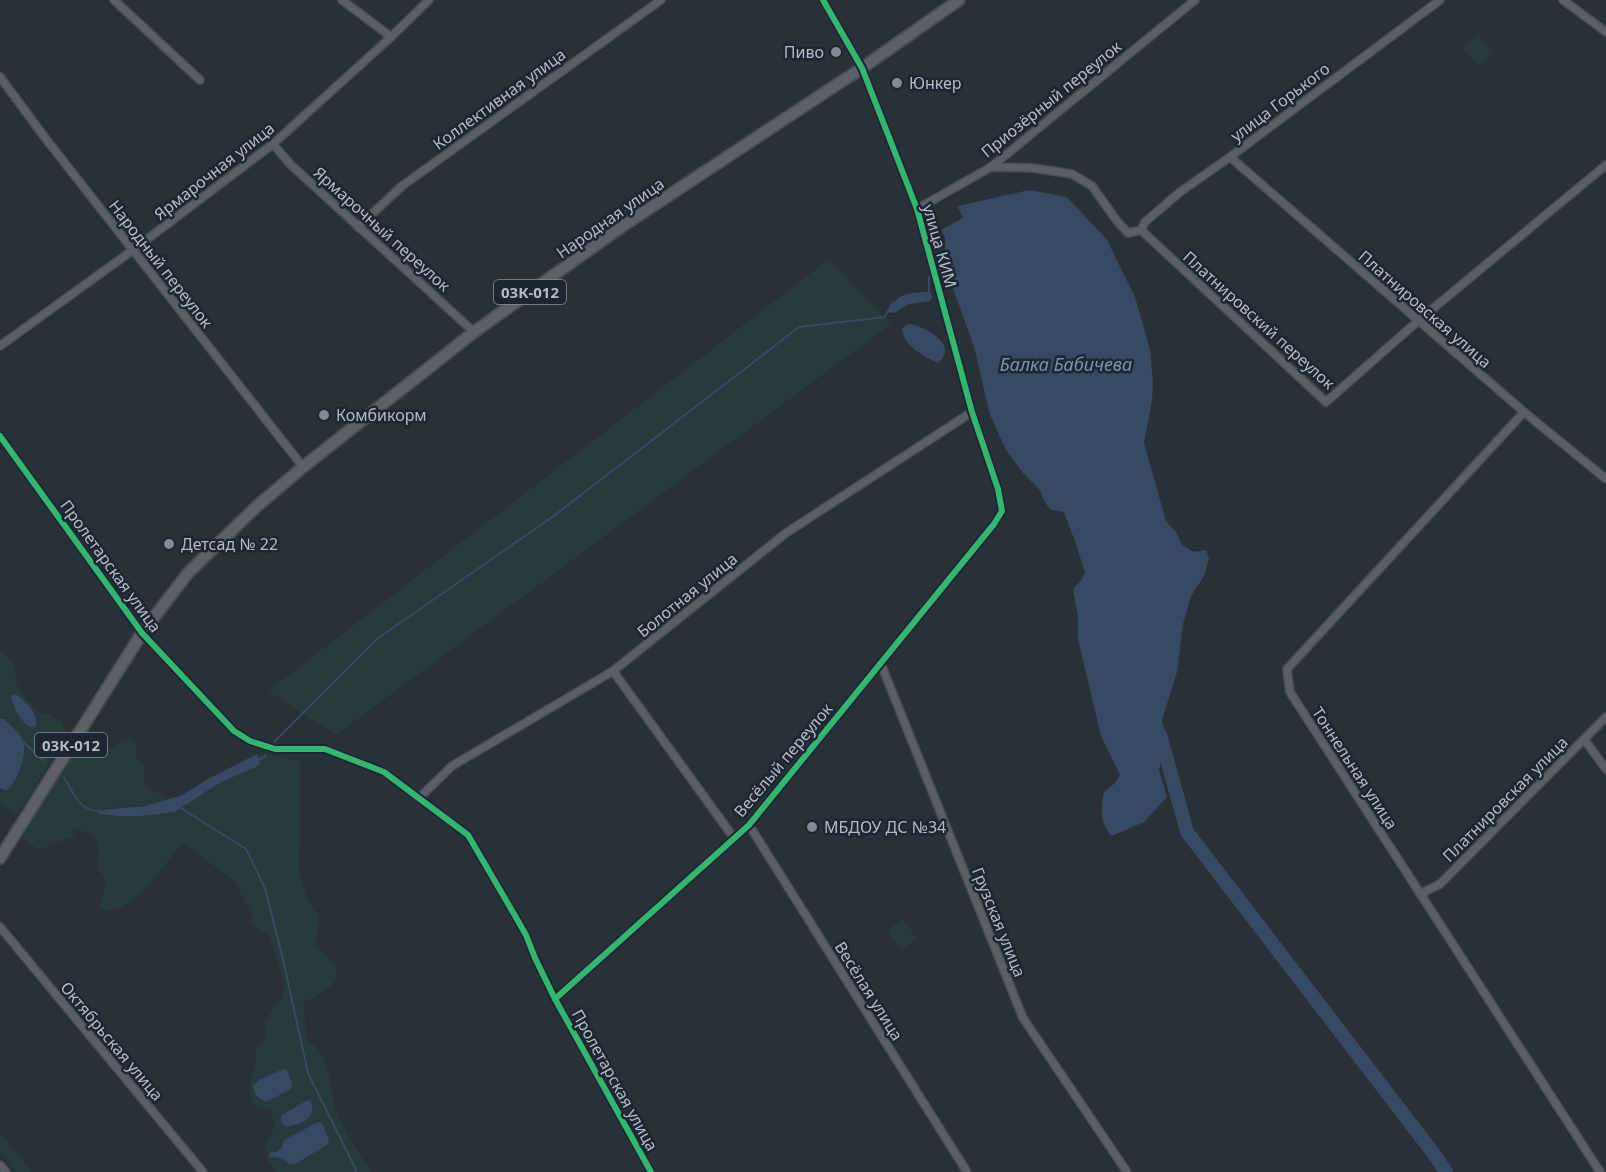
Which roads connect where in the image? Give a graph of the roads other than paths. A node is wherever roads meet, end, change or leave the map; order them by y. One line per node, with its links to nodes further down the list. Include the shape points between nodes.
1 (114, 0): 14 (street)
2 (342, 0): 11 (street)
3 (429, 0): 11 (street, Ярмарочная улица)
4 (661, 0): 20 (street, Коллективная улица, via 402,186)
5 (823, 0): 12 (street, улица КИМ)
6 (959, 0): 12 (main road, Народная улица / 03К-012)
7 (1195, 0): 18 (street, Приозёрный переулок)
8 (1440, 0): 16 (street, улица Горького)
9 (1563, 0): 10 (street)
10 (1606, 32)
11 (391, 37): 15 (street, Ярмарочная улица)
12 (862, 68): 19 (street, улица КИМ); 24 (main road, Народная улица / 03К-012, via 624,225)
13 (0, 76): 22 (street, Народный переулок)
14 (200, 81)
15 (273, 144): 20 (street, Ярмарочный переулок); 22 (street, Ярмарочная улица)
16 (1230, 157): 21 (street, улица Горького, via 1180,192); 23 (street, Платнировская улица)
17 (1606, 165): 23 (street, Платнировский переулок)
18 (991, 167): 19 (street, Приозёрный переулок); 21 (street, Платнировский переулок, via 1072,174 1092,186 1128,233)
19 (917, 209): 26 (street, улица КИМ)
20 (358, 227): 24 (street, Ярмарочный переулок)
21 (1141, 230): 23 (street, Платнировский переулок, via 1326,402)
22 (134, 250): 25 (street, Ярмарочная улица); 29 (street, Народный переулок)
23 (1418, 321): 27 (street, Платнировская улица)
24 (474, 332): 29 (main road, Народная улица / 03К-012)
25 (0, 346)
26 (972, 412): 31 (street, улица КИМ, via 999,489); 34 (street, Болотная улица, via 786,533)
27 (1524, 412): 30 (street, Платнировская улица); 42 (street, Тоннельная улица, via 1287,669 1290,692)
28 (0, 436): 32 (street, Пролетарская улица)
29 (303, 467): 32 (main road, Народная улица / 03К-012, via 188,573)
30 (1606, 479)
31 (1002, 511): 33 (street, Весёлый переулок)
32 (141, 633): 38 (street, Пролетарская улица, via 234,731 250,741 275,749 325,749 384,772); 41 (main road, 03К-012)
33 (881, 664): 39 (street, Весёлый переулок); 50 (street, Грузская улица, via 1023,1018)
34 (613, 672): 38 (street, Болотная улица, via 452,766); 40 (street)
35 (1606, 717): 36 (street, Платнировская улица)
36 (1584, 739): 37 (street); 42 (street, Платнировская улица, via 1440,884)
37 (1606, 769)
38 (419, 798): 44 (street, Пролетарская улица, via 468,835 526,935)
39 (748, 825): 40 (street, Весёлый переулок); 49 (street, Весёлая улица)
40 (734, 838): 44 (street, Весёлый переулок)
41 (0, 858)
42 (1420, 894): 51 (street, Тоннельная улица)
43 (0, 927): 47 (street, Октябрьская улица)
44 (555, 999): 48 (street, Пролетарская улица)
45 (0, 1165): 46 (street)
46 (6, 1172)
47 (203, 1172)
48 (651, 1172)
49 (967, 1172)
50 (1127, 1172)
51 (1600, 1172)

